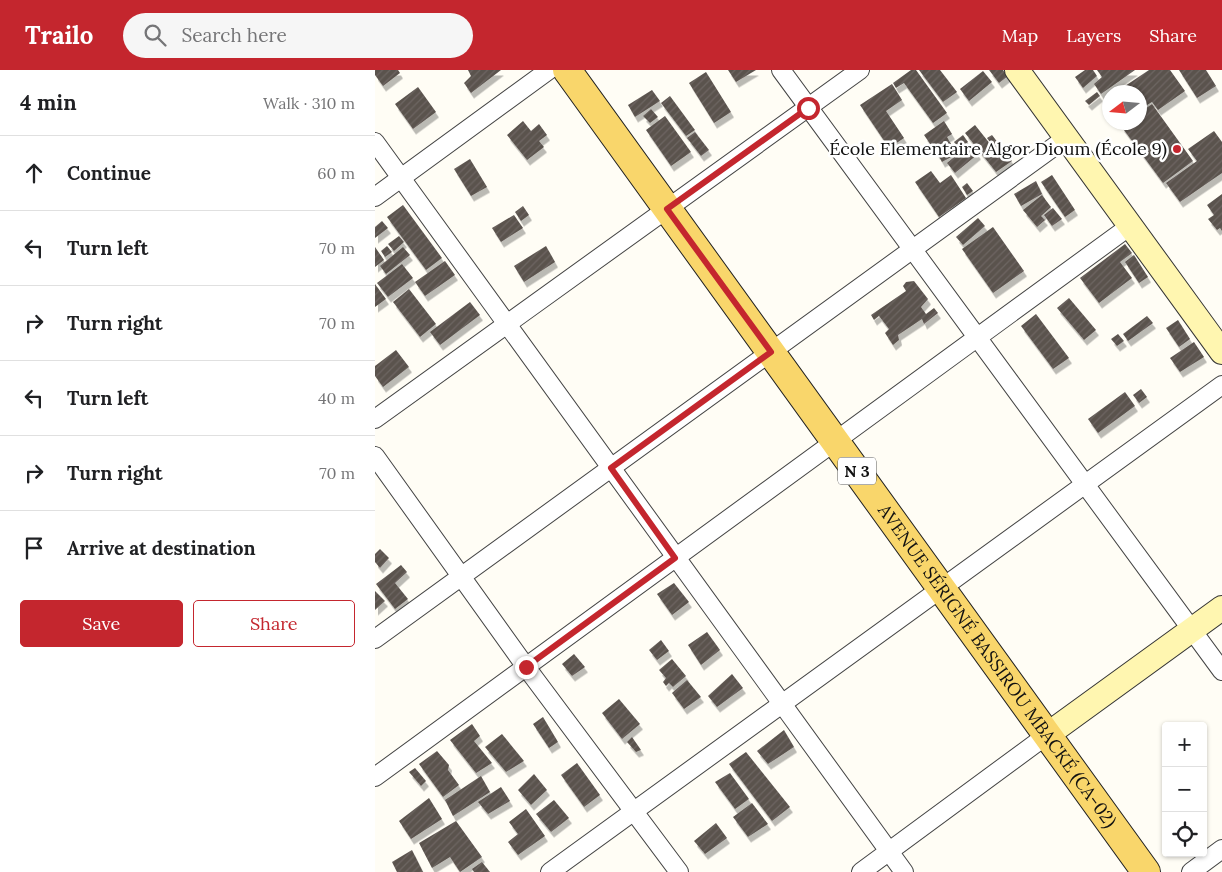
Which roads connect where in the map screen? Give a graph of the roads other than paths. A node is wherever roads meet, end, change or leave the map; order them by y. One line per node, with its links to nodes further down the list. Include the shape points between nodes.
1 (549, 70): 9 (street)
2 (567, 70): 11 (main road, AVENUE SÉRIGNÉ BASSIROU MBACKÉ (CA-02) / N 3)
3 (781, 70): 6 (street)
4 (860, 70): 6 (street)
5 (1017, 70): 7 (street)
6 (808, 108): 11 (street); 13 (street)
7 (1066, 138): 12 (street); 13 (street)
8 (375, 142): 9 (street)
9 (401, 178): 10 (street); 14 (street)
10 (375, 197)
11 (667, 209): 14 (street); 16 (main road, AVENUE SÉRIGNÉ BASSIROU MBACKÉ (CA-02) / N 3)
12 (1130, 226): 15 (street); 17 (street)
13 (913, 250): 15 (street); 16 (street)
14 (507, 324): 19 (street); 22 (street)
15 (977, 338): 20 (street); 23 (street)
16 (771, 352): 20 (main road, AVENUE SÉRIGNÉ BASSIROU MBACKÉ (CA-02) / N 3); 22 (street)
17 (1222, 352)
18 (1222, 385): 23 (street)
19 (375, 419)
20 (835, 441): 24 (street); 26 (main road, AVENUE SÉRIGNÉ BASSIROU MBACKÉ (CA-02) / N 3)
21 (375, 456): 25 (street)
22 (611, 468): 24 (street); 25 (street)
23 (1085, 484): 26 (street); 28 (street)
24 (675, 558): 30 (street); 32 (street)
25 (462, 576): 29 (street); 30 (street)
26 (941, 588): 32 (street); 33 (main road, AVENUE SÉRIGNÉ BASSIROU MBACKÉ (CA-02) / N 3)
27 (1222, 608): 28 (street)
28 (1192, 630): 31 (street); 33 (street)
29 (375, 639)
30 (526, 667): 34 (street); 35 (street)
31 (1222, 671)
32 (782, 704): 35 (street); 37 (street)
33 (1047, 735): 37 (street); 42 (main road, AVENUE SÉRIGNÉ BASSIROU MBACKÉ (CA-02) / N 3)
34 (375, 777)
35 (634, 811): 38 (street); 39 (street)
36 (1222, 850): 43 (street)
37 (889, 852): 40 (street); 41 (street)
38 (550, 872)
39 (679, 872)
40 (861, 872)
41 (904, 872)
42 (1147, 872)
43 (1191, 872)

